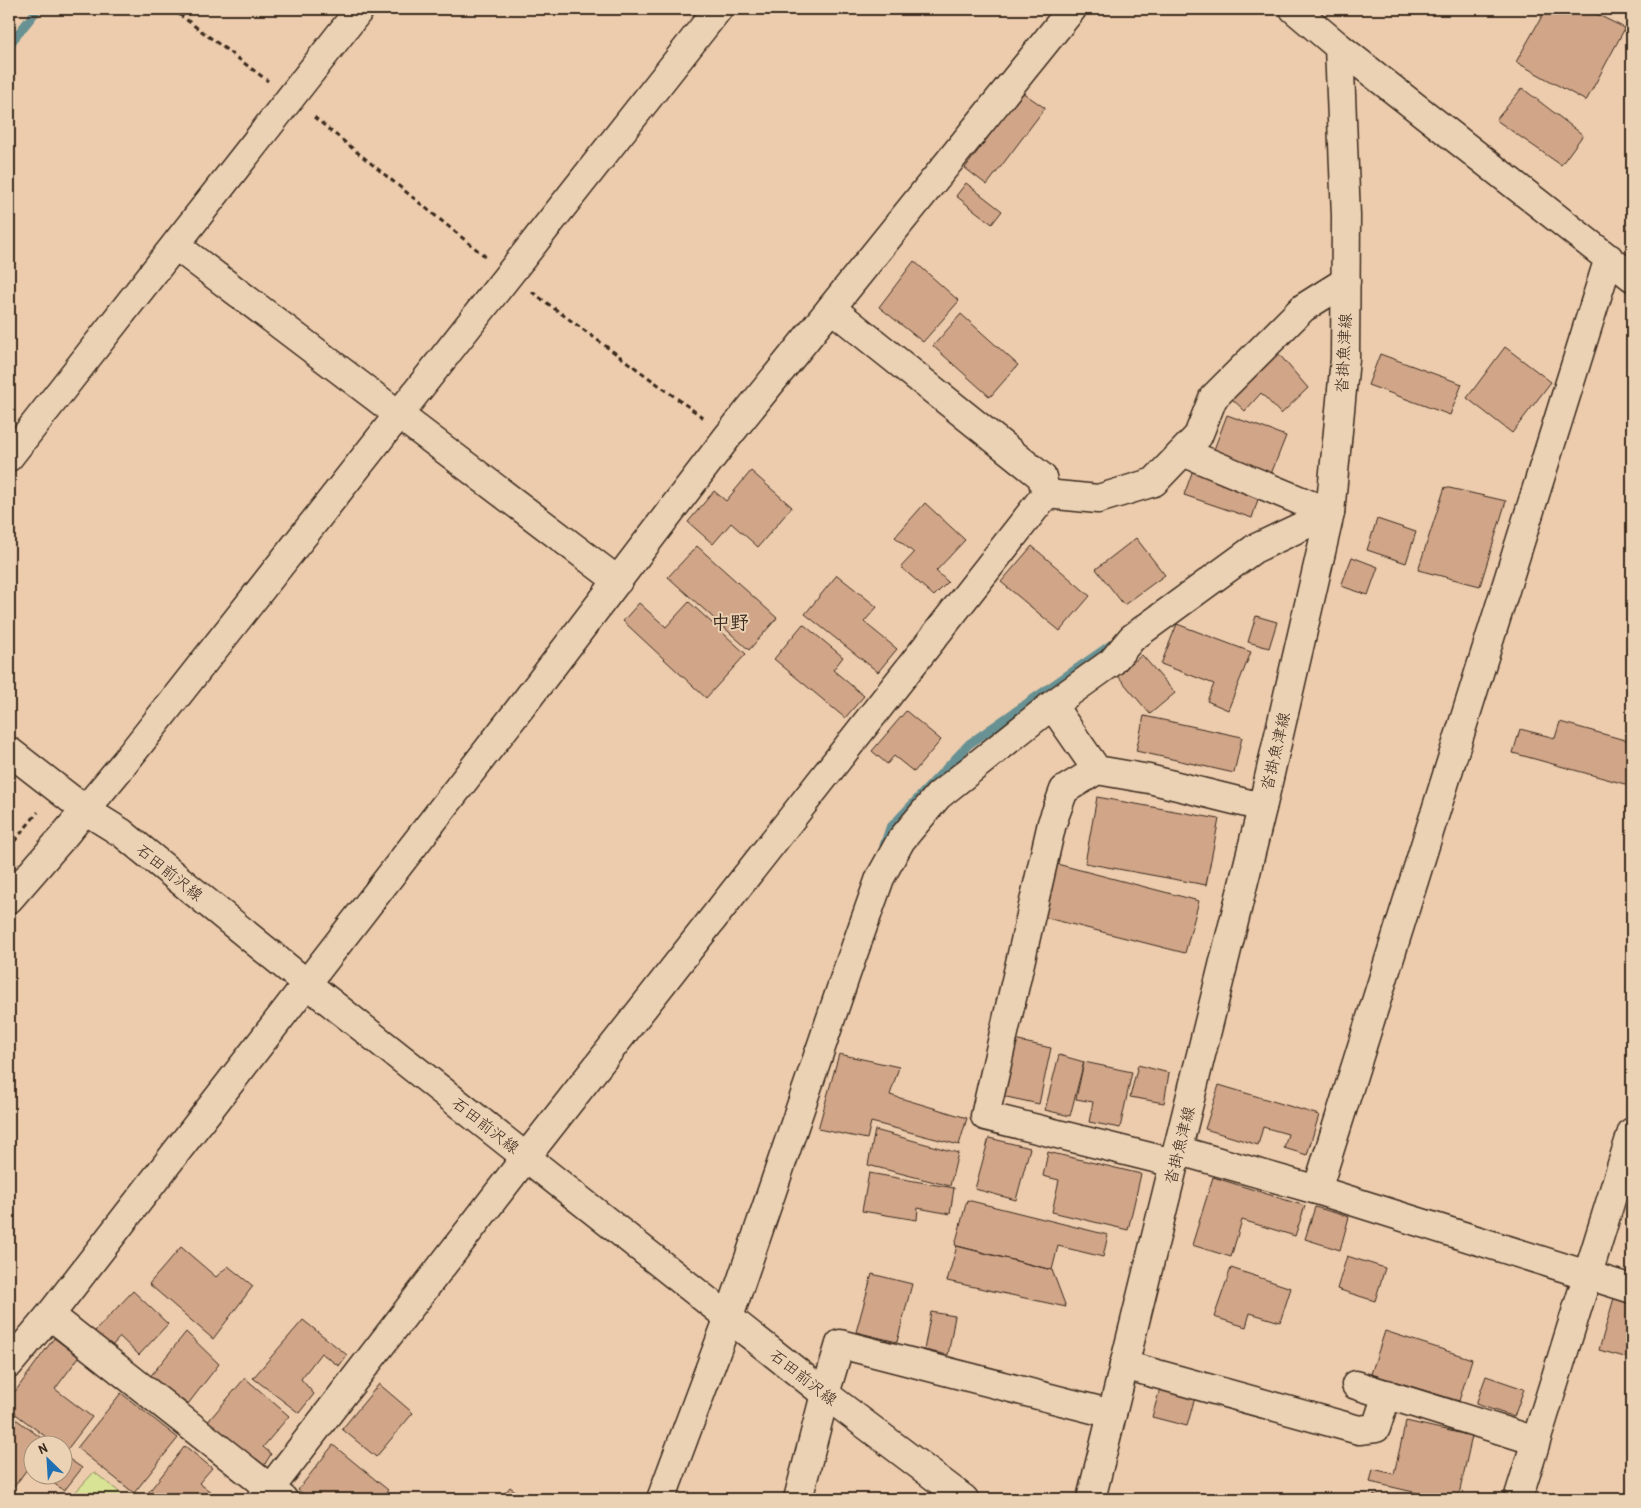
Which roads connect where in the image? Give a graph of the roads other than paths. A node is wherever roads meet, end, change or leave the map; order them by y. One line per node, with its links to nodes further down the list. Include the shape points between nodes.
1 (360, 9): 6 (street)
2 (718, 9): 11 (street)
3 (1072, 9): 10 (street)
4 (1294, 9): 5 (street)
5 (1339, 47): 7 (street); 9 (street, 沓掛魚津線)
6 (175, 245): 11 (street); 13 (street)
7 (1609, 258): 8 (street); 27 (street)
8 (1632, 277)
9 (1346, 281): 12 (street, via 1303,308 1213,398 1198,436); 15 (street, 沓掛魚津線, via 1345,359)
10 (831, 308): 14 (street, via 1042,476); 16 (street)
11 (399, 415): 16 (street); 21 (street)
12 (1183, 452): 14 (street, via 1154,482 1098,499); 15 (street)
13 (9, 457)
14 (1046, 494): 25 (street)
15 (1330, 513): 17 (street, via 1254,549 1132,638 1112,662); 20 (street, 沓掛魚津線)
16 (618, 580): 23 (street)
17 (1052, 705): 19 (street); 31 (street, via 938,796 901,840 880,878)
18 (9, 752): 21 (street, 石田前沢線)
19 (1097, 770): 20 (street, via 1149,779); 26 (street, via 1064,790 1052,823 985,1116)
20 (1262, 807): 26 (street, 沓掛魚津線)
21 (85, 810): 22 (street); 23 (street, 石田前沢線, via 122,833)
22 (9, 899)
23 (306, 983): 25 (street, 石田前沢線); 30 (street)
24 (1632, 1132): 28 (street)
25 (526, 1157): 31 (street, 石田前沢線); 39 (street)
26 (1176, 1157): 27 (street); 33 (street, 沓掛魚津線)
27 (1317, 1190): 28 (street)
28 (1588, 1275): 29 (street); 38 (street)
29 (1632, 1289)
30 (50, 1315): 32 (street); 39 (street)
31 (729, 1317): 35 (street, 石田前沢線); 40 (street)
32 (9, 1364)
33 (1124, 1365): 36 (street, via 1359,1430 1376,1428); 37 (street, 沓掛魚津線)
34 (1356, 1385): 36 (street)
35 (825, 1394): 37 (street, via 840,1344); 41 (street); 42 (street, 石田前沢線)
36 (1387, 1394): 38 (street)
37 (1112, 1414): 43 (street, 沓掛魚津線)
38 (1536, 1441): 44 (street)
39 (272, 1496)
40 (661, 1499)
41 (798, 1499)
42 (964, 1499)
43 (1091, 1499)
44 (1518, 1499)

